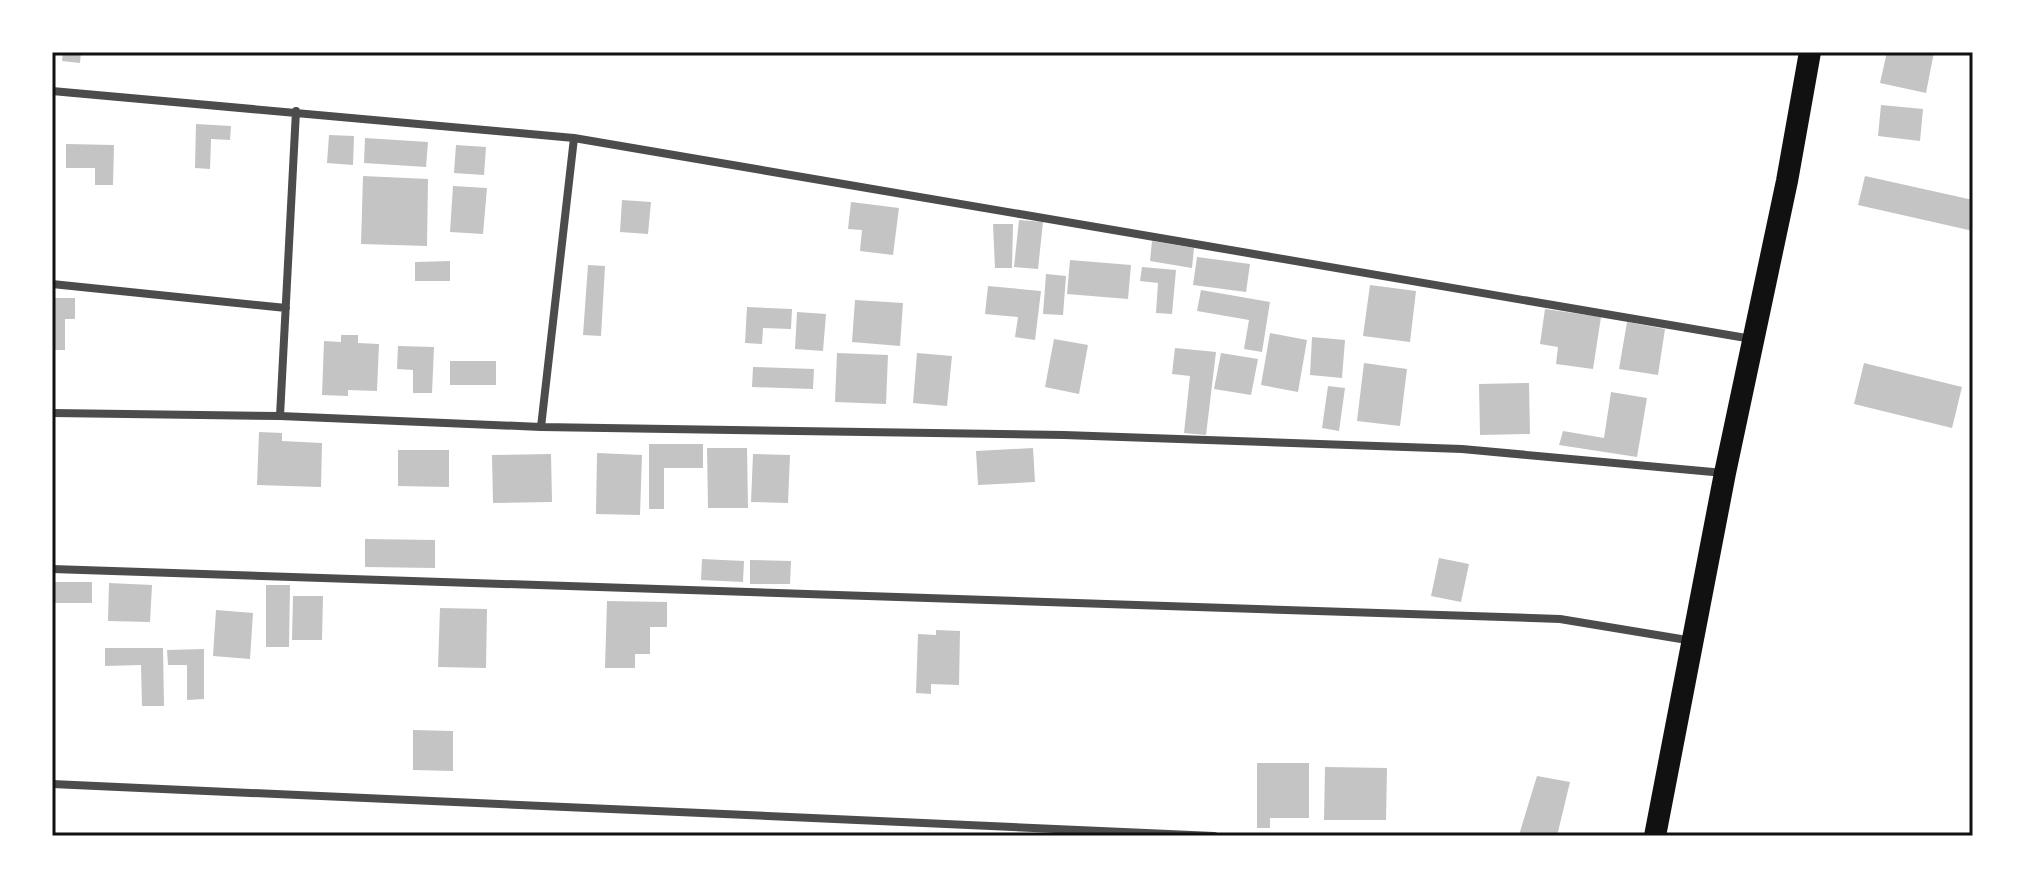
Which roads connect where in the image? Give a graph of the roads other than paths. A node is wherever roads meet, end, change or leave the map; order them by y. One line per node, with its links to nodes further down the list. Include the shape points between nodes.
1 (1810, 52): 7 (highway)
2 (52, 91): 3 (street)
3 (296, 111): 4 (street); 6 (street)
4 (574, 138): 7 (street); 10 (street)
5 (52, 284): 6 (street)
6 (286, 308): 9 (street)
7 (1754, 340): 11 (highway)
8 (52, 413): 9 (street)
9 (280, 416): 10 (street)
10 (541, 427): 11 (street, via 1048,434 1462,449)
11 (1725, 473): 13 (highway)
12 (52, 569): 13 (street, via 1560,619)
13 (1693, 642): 16 (highway)
14 (52, 784): 15 (street)
15 (1214, 836)
16 (1655, 836)

